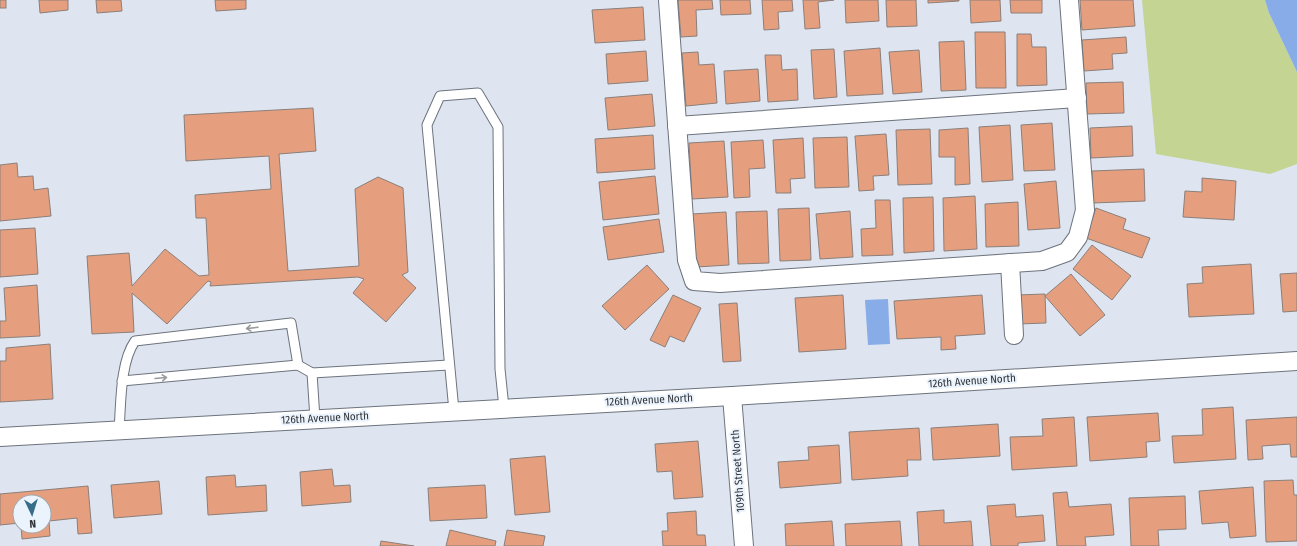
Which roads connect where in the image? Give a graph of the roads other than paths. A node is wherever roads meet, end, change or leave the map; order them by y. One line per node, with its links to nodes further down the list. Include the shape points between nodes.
1 (668, 0): 4 (street)
2 (1069, 0): 3 (street)
3 (1077, 98): 4 (street); 5 (street, via 1085,210 1078,237 1067,252 1042,261)
4 (677, 126): 5 (street, via 687,260 694,280 720,283)
5 (1010, 263): 6 (street)
6 (1014, 335)
7 (1297, 360): 12 (street, 126th Avenue North)
8 (298, 365): 10 (lane); 11 (lane, one-way to 8); 11 (lane, one-way to 11, via 290,324 135,341 130,348)
9 (449, 365): 10 (lane); 13 (lane, via 427,125 440,96 478,93 498,127 500,369); 14 (lane)
10 (312, 373): 15 (lane)
11 (122, 381): 16 (lane)
12 (732, 396): 13 (street, 126th Avenue North); 18 (street, 109th Street North)
13 (504, 408): 14 (street, 126th Avenue North)
14 (454, 411): 15 (street, 126th Avenue North)
15 (315, 419): 16 (street, 126th Avenue North)
16 (119, 430): 17 (street, 126th Avenue North)
17 (0, 437)
18 (744, 546)

